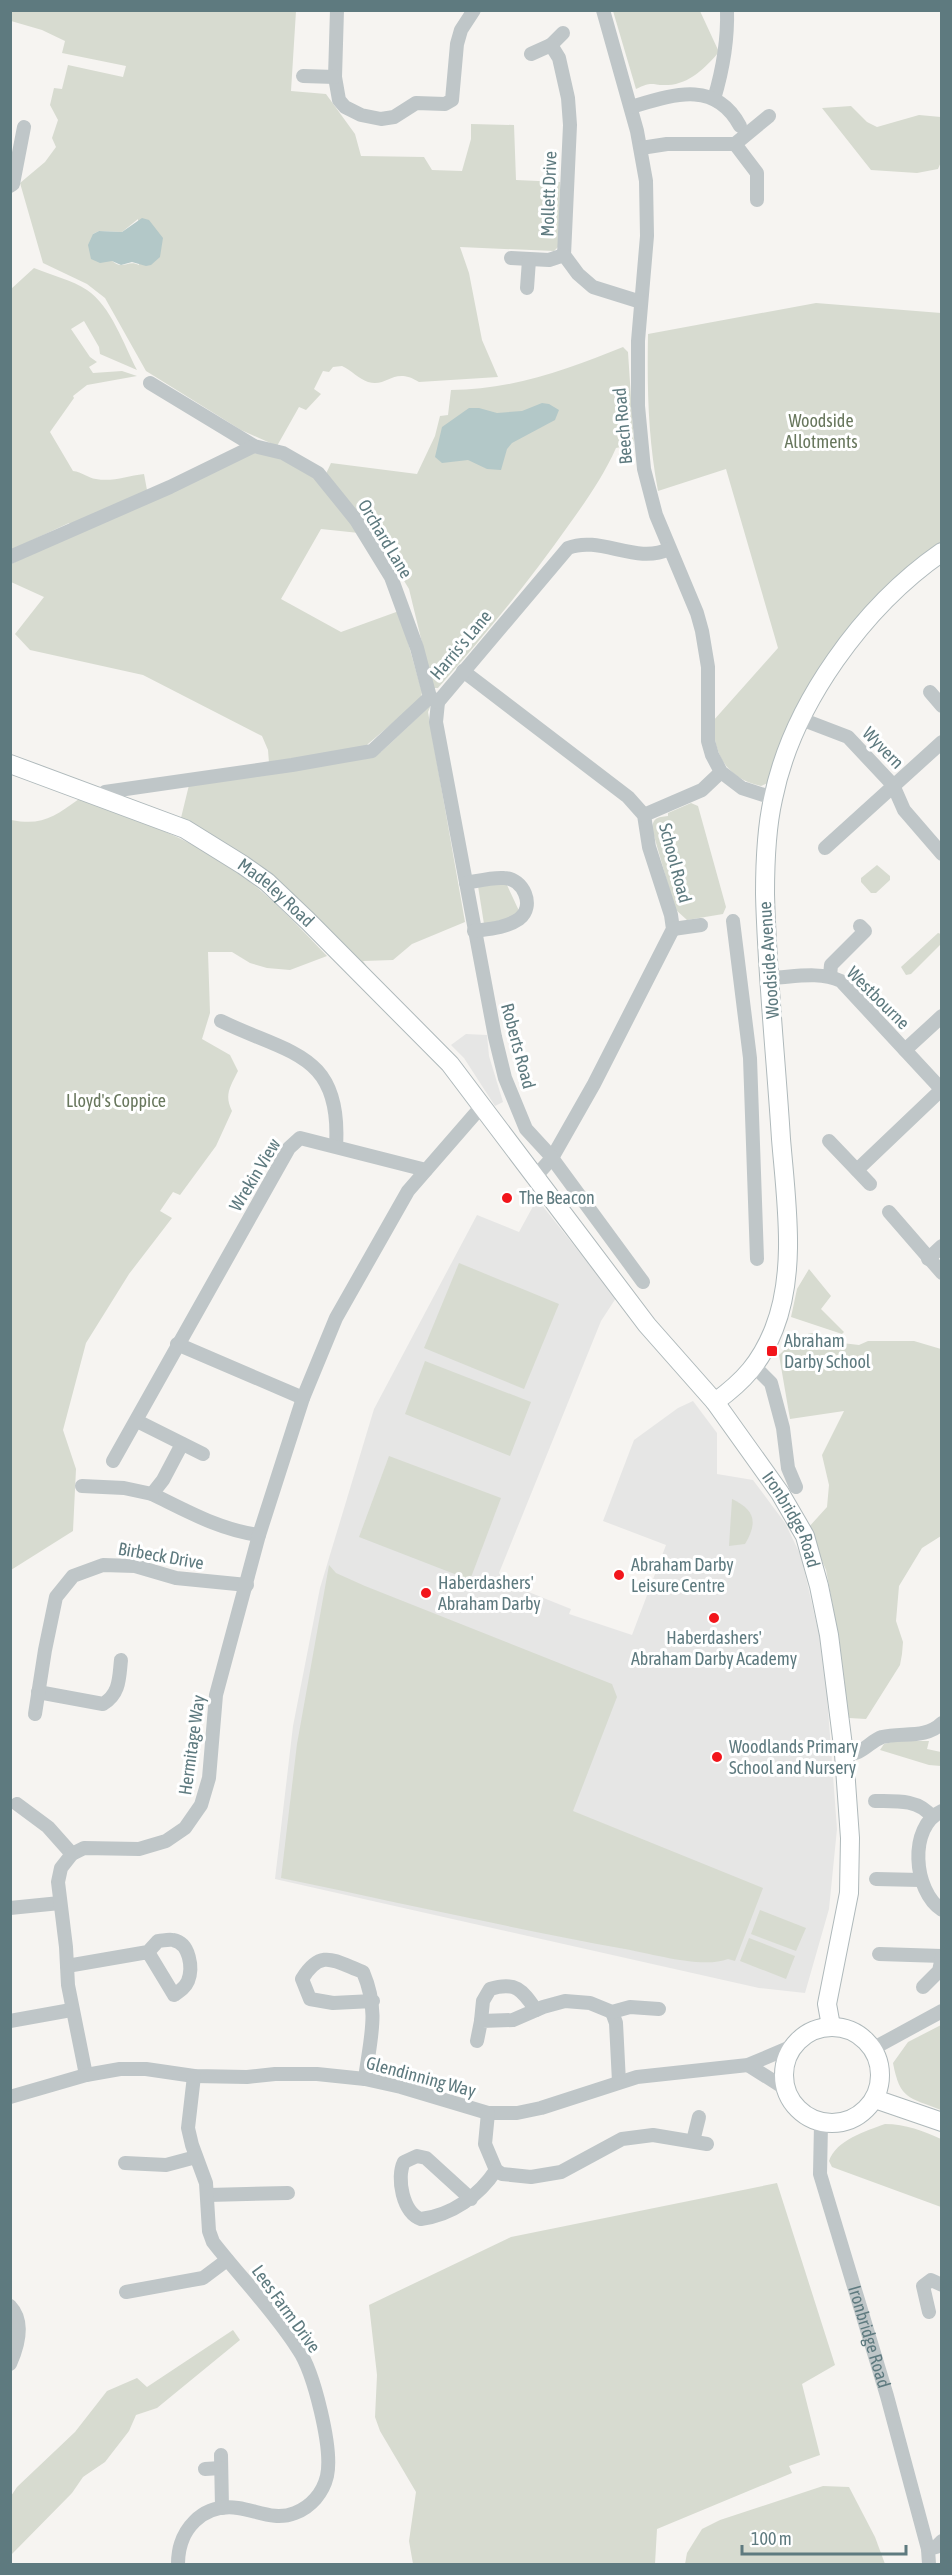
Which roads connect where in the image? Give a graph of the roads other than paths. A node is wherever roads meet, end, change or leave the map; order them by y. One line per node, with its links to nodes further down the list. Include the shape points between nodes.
1 (337, 10): 9 (street)
2 (474, 10): 9 (street, via 460,30 452,100 445,104 416,103 394,117 370,118 341,104)
3 (603, 10): 11 (street, Beech Road)
4 (727, 10): 10 (street, via 724,65)
5 (563, 33): 6 (street)
6 (551, 45): 7 (street); 19 (street, Mollett Drive, via 559,58 570,125)
7 (531, 54)
8 (303, 76): 9 (street)
9 (335, 76)
10 (714, 99): 11 (street, via 675,93); 13 (street, via 732,111)
11 (631, 107): 16 (street, Beech Road)
12 (769, 116): 15 (street)
13 (740, 126)
14 (24, 127): 17 (street)
15 (735, 144): 16 (street); 18 (street, via 757,172)
16 (641, 148): 23 (street, Beech Road, via 647,209)
17 (10, 186)
18 (757, 200)
19 (564, 255): 21 (street); 23 (street, Mollett Drive, via 594,287)
20 (511, 258): 21 (street)
21 (529, 260): 22 (street)
22 (527, 288)
23 (641, 302): 26 (street, Beech Road, via 640,445)
24 (150, 383): 25 (street, Orchard Lane)
25 (254, 446): 28 (street); 31 (street, Orchard Lane, via 283,453 318,473 356,520 391,577)
26 (669, 549): 29 (street, Harris's Lane, via 631,554 579,543 568,548); 36 (street, Beech Road, via 702,631 708,667 708,741)
27 (942, 552): 33 (main road, Woodside Avenue, via 884,599 815,692)
28 (10, 557)
29 (463, 671): 31 (street, Harris's Lane); 40 (street, School Road, via 628,797)
30 (930, 692): 32 (street)
31 (434, 699): 38 (street, Harris's Lane, via 372,751 105,792); 43 (street, Roberts Road)
32 (942, 706)
33 (801, 719): 37 (street, Wyvern, via 848,737); 39 (main road, Woodside Avenue)
34 (942, 742): 37 (street)
35 (10, 764): 38 (main road, Madeley Road)
36 (721, 772): 39 (street, via 742,788); 40 (street, via 702,790)
37 (893, 785): 41 (street); 42 (street, Wyvern, via 904,810)
38 (97, 798): 57 (main road, Madeley Road, via 185,829 267,882 450,1064)
39 (773, 798): 50 (main road, Woodside Avenue, via 765,894)
40 (644, 815): 47 (street, School Road, via 649,847)
41 (825, 848)
42 (942, 854)
43 (466, 883): 48 (street, Roberts Road); 48 (street, via 506,877 522,887 527,897 521,918 506,926)
44 (733, 921): 55 (street)
45 (701, 926): 47 (street)
46 (860, 926): 49 (street, via 865,931 831,965)
47 (673, 929): 60 (street, School Road)
48 (474, 932): 60 (street, Roberts Road, via 505,1077 526,1129)
49 (830, 976): 50 (street, Westbourne); 53 (street, Westbourne, via 841,981)
50 (770, 978): 54 (main road, Woodside Avenue)
51 (942, 1016): 53 (street)
52 (221, 1021): 59 (street, via 265,1038 314,1065 327,1087 338,1122)
53 (905, 1050): 56 (street, Westbourne)
54 (775, 1055): 55 (street); 72 (main road, Woodside Avenue, via 787,1264 775,1327)
55 (750, 1058): 68 (street)
56 (941, 1090): 62 (street)
57 (481, 1107): 61 (street); 63 (main road, Ironbridge Road)
58 (829, 1141): 62 (street)
59 (336, 1146): 61 (street, Wrekin View); 71 (street, Wrekin View, via 300,1138 289,1148)
60 (552, 1158): 63 (street, School Road); 70 (street)
61 (426, 1170): 73 (street, via 408,1191 336,1318)
62 (856, 1170): 64 (street)
63 (536, 1176): 74 (main road, Ironbridge Road, via 647,1325)
64 (870, 1184)
65 (889, 1212): 67 (street)
66 (942, 1246): 67 (street)
67 (928, 1258): 69 (street)
68 (757, 1259)
69 (942, 1273)
70 (643, 1282)
71 (177, 1344): 73 (street); 75 (street, Wrekin View)
72 (754, 1366): 74 (main road, Woodside Avenue, via 737,1386); 80 (street, via 771,1383 778,1439)
73 (303, 1398): 82 (street)
74 (715, 1402): 88 (main road, Ironbridge Road, via 780,1493 805,1536 829,1635)
75 (137, 1421): 76 (street); 78 (street, Wrekin View)
76 (182, 1444): 77 (street); 81 (street)
77 (203, 1454)
78 (113, 1461)
79 (82, 1486): 81 (street)
80 (795, 1488)
81 (152, 1494): 82 (street, via 207,1521)
82 (259, 1535): 83 (street, Hermitage Way)
83 (247, 1585): 85 (street, Birbeck Drive, via 176,1578 135,1566 103,1565 73,1576 56,1597); 92 (street, Hermitage Way, via 216,1695 206,1792 194,1817 178,1834 159,1844 139,1849 89,1847)
84 (121, 1660): 85 (street, via 114,1698 103,1704)
85 (38, 1692): 86 (street, Birbeck Drive)
86 (35, 1714)
87 (942, 1723): 88 (street, via 924,1733 879,1738 856,1753)
88 (844, 1754): 111 (main road, Ironbridge Road, via 849,1893 827,2004)
89 (876, 1801): 91 (street, via 909,1802)
90 (17, 1804): 92 (street, via 48,1827)
91 (937, 1814): 94 (street, via 927,1821 922,1834)
92 (72, 1854): 95 (street, via 58,1875)
93 (876, 1879): 94 (street)
94 (920, 1880): 97 (street, via 926,1895)
95 (60, 1903): 96 (street); 101 (street)
96 (10, 1908)
97 (942, 1910)
98 (148, 1952): 101 (street)
99 (879, 1954): 100 (street)
100 (942, 1957): 102 (street, via 939,1971)
101 (67, 1966): 105 (street)
102 (923, 1987)
103 (373, 2001): 103 (street, via 363,1972 328,1959 312,1964 302,1979 310,1999 333,2003); 118 (street)
104 (659, 2009): 108 (street, via 630,2007)
105 (71, 2010): 109 (street); 116 (street)
106 (536, 2010): 108 (street, via 565,2001 590,2003); 110 (street, via 513,2020); 110 (street, via 522,1991 505,1985 490,1989 483,2001)
107 (942, 2011): 114 (street)
108 (612, 2012): 119 (street)
109 (10, 2021)
110 (481, 2021): 112 (street)
111 (831, 2026): 113 (main road, via 808,2032); 114 (main road, via 851,2030)
112 (477, 2041)
113 (793, 2046): 115 (street, Glendinning Way); 120 (main road, via 786,2057)
114 (874, 2048): 122 (main road, via 880,2070)
115 (748, 2065): 119 (street, Glendinning Way); 120 (street)
116 (86, 2075): 117 (street, Glendinning Way, via 146,2069); 121 (street, Glendinning Way)
117 (194, 2076): 118 (street, Glendinning Way, via 317,2074); 127 (street, Lees Farm Drive, via 188,2128)
118 (365, 2079): 123 (street, Glendinning Way)
119 (619, 2082): 123 (street, Glendinning Way, via 542,2108)
120 (786, 2089): 126 (main road, via 797,2110)
121 (10, 2097)
122 (875, 2099): 125 (main road); 126 (main road, via 857,2117 837,2124)
123 (488, 2113): 129 (street, via 485,2144)
124 (699, 2117): 129 (street, via 700,2143 653,2135 622,2139 561,2172 531,2177)
125 (942, 2122)
126 (821, 2124): 141 (street, Ironbridge Road, via 820,2174)
127 (196, 2157): 128 (street, via 166,2165); 131 (street, Lees Farm Drive)
128 (125, 2163)
129 (496, 2170): 132 (street)
130 (288, 2193): 131 (street)
131 (208, 2195): 133 (street, Lees Farm Drive, via 209,2231)
132 (471, 2199): 132 (street, via 428,2218 413,2216 400,2179 404,2162 417,2156 426,2158)
133 (227, 2260): 135 (street, via 203,2278); 140 (street, Lees Farm Drive, via 300,2350 318,2401 328,2469 317,2497 297,2512 270,2516)
134 (942, 2285): 137 (street, via 931,2280 923,2286)
135 (126, 2292)
136 (10, 2306): 138 (street, via 16,2312 20,2342)
137 (929, 2312)
138 (10, 2364)
139 (205, 2469): 140 (street, via 221,2462)
140 (222, 2508): 142 (street, via 206,2512 192,2523 179,2546)
141 (937, 2548): 143 (street, Ironbridge Road)
142 (178, 2565)
143 (929, 2565)

